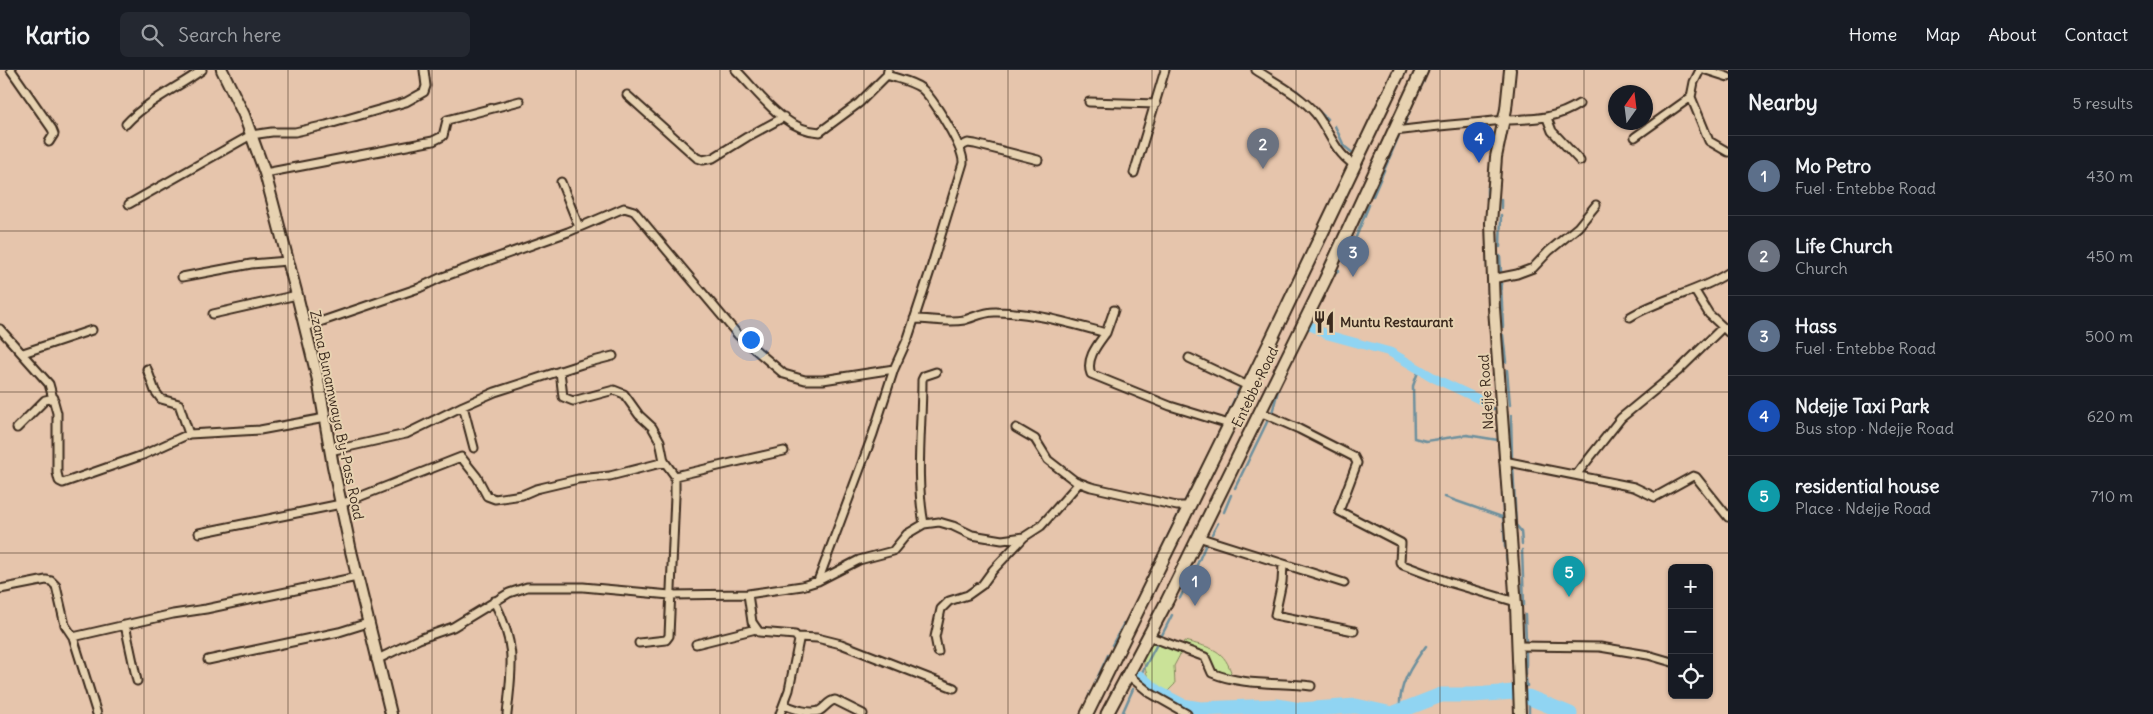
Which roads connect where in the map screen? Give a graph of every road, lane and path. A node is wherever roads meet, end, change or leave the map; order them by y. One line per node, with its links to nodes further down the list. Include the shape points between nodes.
1 (11, 70): 28 (street, via 52,129 54,134)
2 (202, 70): 24 (street, via 150,103)
3 (222, 70): 26 (street, Zzana Bunamwaya By-Pass Road)
4 (424, 70): 26 (street, via 424,92 406,102 295,132)
5 (736, 70): 21 (street)
6 (1165, 70): 19 (street)
7 (1256, 70): 33 (street, via 1308,106 1339,152 1353,164)
8 (1400, 70): 33 (main road, Entebbe Road)
9 (1422, 70): 25 (main road, Entebbe Road)
10 (1510, 70): 23 (street, Ndejje Road)
11 (1700, 70): 16 (street)
12 (1706, 70): 14 (street)
13 (888, 72): 21 (street, via 859,103 820,132 797,128); 29 (street, via 921,89 929,97)
14 (1728, 77)
15 (627, 95): 21 (street, via 697,158 704,160)
16 (1691, 97): 27 (street); 30 (street, via 1709,140)
17 (520, 101): 35 (street, via 447,120 443,136 433,141)
18 (1089, 102): 19 (street)
19 (1156, 104): 34 (street)
20 (1579, 104): 22 (street)
21 (784, 117)
22 (1547, 118): 23 (street); 32 (street, via 1552,131)
23 (1503, 120): 25 (street); 43 (street, Ndejje Road, via 1496,157)
24 (126, 124)
25 (1394, 131): 65 (main road, Entebbe Road)
26 (251, 135): 35 (street, Zzana Bunamwaya By-Pass Road); 37 (street)
27 (1635, 136)
28 (49, 142)
29 (959, 147): 31 (street, via 975,144); 49 (street, via 963,157 960,175)
30 (1728, 152)
31 (1038, 160)
32 (1580, 161)
33 (1355, 162): 62 (main road, Entebbe Road)
34 (1134, 172)
35 (265, 173): 40 (street, Zzana Bunamwaya By-Pass Road)
36 (561, 182): 39 (street)
37 (129, 204)
38 (1596, 205): 43 (street, via 1533,268)
39 (579, 227): 50 (street); 58 (street, via 624,208 634,211 738,335 784,374 805,380 824,380)
40 (288, 261): 42 (street, via 251,264); 45 (street, Zzana Bunamwaya By-Pass Road)
41 (1728, 273): 44 (street)
42 (182, 277)
43 (1492, 279): 74 (street, Ndejje Road)
44 (1695, 291): 48 (street, via 1645,308); 53 (street, via 1709,314)
45 (297, 296): 47 (street); 50 (street, Zzana Bunamwaya By-Pass Road)
46 (1114, 310): 54 (street)
47 (213, 314)
48 (1630, 317)
49 (914, 318): 54 (street, via 962,320 985,312 1006,312); 58 (street)
50 (305, 327): 66 (street, Zzana Bunamwaya By-Pass Road)
51 (0, 329): 55 (street)
52 (92, 330): 55 (street)
53 (1725, 330): 77 (street, via 1621,418)
54 (1106, 333): 67 (street, via 1092,354 1091,374 1170,406)
55 (23, 353): 63 (street, via 49,384)
56 (613, 356): 60 (street)
57 (1189, 358): 62 (street)
58 (894, 368): 90 (street)
59 (147, 369): 70 (street, via 161,399 179,404)
60 (560, 370): 64 (street); 75 (street, via 566,400 614,390 624,394 638,415 652,427 660,441)
61 (936, 372): 82 (street, via 922,380 918,476)
62 (1248, 386): 67 (main road, Entebbe Road)
63 (54, 398): 68 (street, via 46,400); 70 (street, via 57,413 56,473 62,483 143,455)
64 (463, 406): 71 (street); 72 (street, via 406,434)
65 (1260, 412): 85 (main road, Entebbe Road); 96 (street, via 1354,456 1357,463 1339,511 1401,543 1400,562 1403,565)
66 (325, 418): 70 (street, via 260,430); 72 (street, Zzana Bunamwaya By-Pass Road)
67 (1229, 424): 80 (main road, Entebbe Road)
68 (17, 428)
69 (1016, 428): 78 (street, via 1035,439 1048,460)
70 (189, 434)
71 (474, 448)
72 (330, 451): 79 (street, Zzana Bunamwaya By-Pass Road)
73 (784, 451): 76 (street)
74 (1504, 461): 77 (street); 96 (street, Ndejje Road)
75 (665, 462): 76 (street); 79 (street, via 495,500 487,496 461,457)
76 (675, 476): 94 (street)
77 (1576, 476): 81 (street, via 1634,487 1655,497 1693,476)
78 (1079, 483): 80 (street); 84 (street, via 1041,526)
79 (341, 504): 83 (street); 89 (street, Zzana Bunamwaya By-Pass Road)
80 (1188, 506): 86 (main road, Entebbe Road)
81 (1728, 517)
82 (924, 524): 84 (street, via 939,522 972,535 1002,540); 90 (street, via 907,534 893,551 859,560)
83 (199, 533)
84 (1024, 537): 107 (street, via 982,585 949,601 941,609 934,637)
85 (1198, 537): 87 (street); 88 (main road, Entebbe Road)
86 (1165, 555): 88 (main road); 121 (main road, Entebbe Road)
87 (1283, 564): 91 (street); 100 (street, via 1275,615)
88 (1184, 566): 101 (main road, Entebbe Road)
89 (357, 577): 97 (street, Zzana Bunamwaya By-Pass Road); 98 (street)
90 (818, 581): 93 (street)
91 (1344, 583)
92 (0, 589): 103 (street, via 51,581 56,586 65,625)
93 (748, 594): 94 (street); 99 (street)
94 (670, 595): 95 (street, via 583,587 527,587); 104 (street, via 668,639)
95 (494, 601): 109 (street, via 453,627); 118 (street, via 506,624 512,657)
96 (1516, 602): 106 (street, Ndejje Road)
97 (368, 623): 108 (street); 109 (street, Zzana Bunamwaya By-Pass Road)
98 (125, 626): 103 (street); 112 (street)
99 (756, 629): 102 (street, via 764,634); 105 (street)
100 (1354, 631)
101 (1148, 636): 111 (main road, Entebbe Road); 113 (street, via 1205,656 1212,673 1220,677 1254,684)
102 (798, 637): 114 (street, via 841,644); 115 (street, via 798,653)
103 (73, 638): 116 (street)
104 (639, 643)
105 (696, 644)
106 (1517, 646): 110 (street, via 1600,647); 124 (street, Ndejje Road)
107 (938, 652)
108 (208, 660)
109 (376, 660): 117 (street, Zzana Bunamwaya By-Pass Road)
110 (1668, 661)
111 (1128, 674): 122 (main road, Entebbe Road); 123 (street, via 1150,693)
112 (137, 681)
113 (1311, 686)
114 (954, 688)
115 (784, 705): 119 (street); 120 (street, via 809,713 819,711 835,700)
116 (97, 714)
117 (390, 714)
118 (507, 714)
119 (780, 714)
120 (864, 714)
121 (1087, 714)
122 (1107, 714)
123 (1187, 714)
124 (1520, 714)

